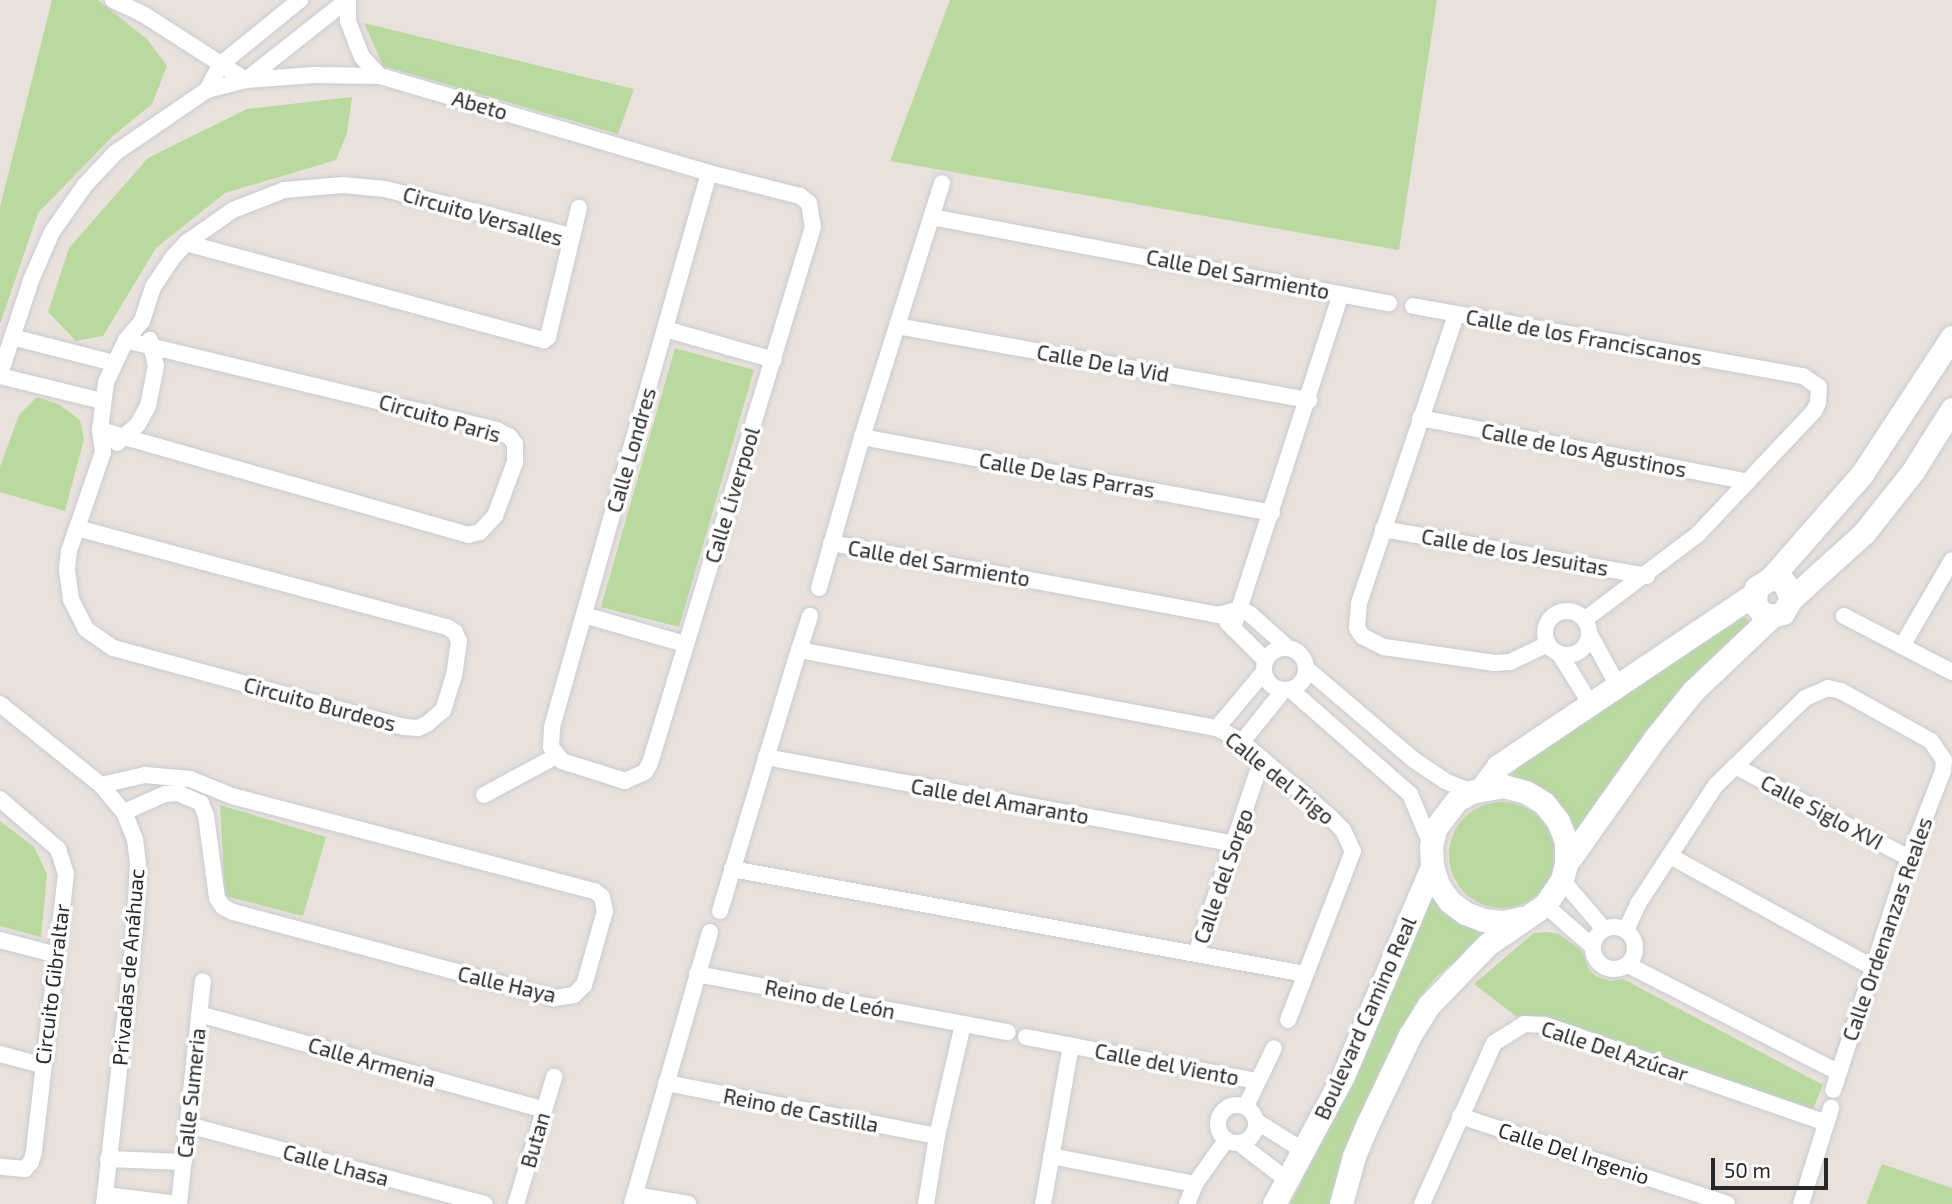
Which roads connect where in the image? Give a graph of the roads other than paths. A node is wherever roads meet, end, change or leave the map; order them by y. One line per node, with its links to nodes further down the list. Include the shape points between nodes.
1 (113, 0): 4 (street)
2 (300, 0): 4 (street)
3 (347, 0): 5 (street, via 348,21 362,57); 6 (street)
4 (221, 64): 6 (street); 7 (street)
5 (380, 76): 6 (street, Abeto); 8 (street, Abeto)
6 (246, 80): 7 (street)
7 (207, 90): 22 (street, via 115,153 65,210 31,280)
8 (709, 173): 12 (street, Abeto, via 800,196 811,208); 21 (street, Calle Londres)
9 (942, 183): 11 (street, Calle del Sarmiento)
10 (579, 208): 13 (street)
11 (932, 217): 15 (street, Calle Del Sarmiento); 20 (street, Calle del Sarmiento)
12 (813, 227): 26 (street, Calle Liverpool)
13 (572, 236): 14 (street, Circuito Versalles, via 385,189 343,185 284,190 253,201); 14 (street, Circuito Versalles, via 544,340)
14 (187, 243): 19 (street, via 153,287)
15 (1341, 293): 16 (street); 29 (street, Calle Del Sarmiento)
16 (1389, 303)
17 (1413, 306): 18 (street)
18 (1456, 315): 32 (street, Calle de los Franciscanos); 37 (street, Calle de los Franciscanos, via 1812,380 1820,395 1814,411)
19 (142, 321): 24 (street); 25 (street)
20 (897, 326): 29 (street, Calle De la Vid); 34 (street, Calle del Sarmiento)
21 (666, 328): 26 (street); 49 (street, Calle Londres)
22 (12, 337): 27 (street); 28 (street)
23 (1952, 337): 44 (street, via 1869,465)
24 (126, 340): 25 (street, Circuito Paris); 27 (street)
25 (153, 346): 35 (street, via 154,387 138,424); 35 (street, Circuito Paris, via 497,430 515,444 515,462 495,516 480,532 468,535)
26 (774, 360): 56 (street, Calle Liverpool)
27 (113, 363): 30 (street)
28 (0, 375): 30 (street)
29 (1309, 400): 38 (street, Calle Del Sarmiento)
30 (102, 401): 33 (street)
31 (1952, 409): 47 (street, via 1913,471 1864,533)
32 (1420, 418): 37 (street, Calle de los Agustinos); 40 (street, Calle de los Franciscanos)
33 (100, 430): 35 (street, Circuito Paris); 36 (street)
34 (862, 437): 38 (street, Calle De las Parras); 41 (street, Calle del Sarmiento)
35 (124, 439): 36 (street)
36 (103, 452): 39 (street)
37 (1748, 482): 43 (street, Calle de los Franciscanos, via 1697,535)
38 (1272, 513): 48 (street, Calle Del Sarmiento)
39 (77, 528): 39 (street, Circuito Burdeos, via 66,569 71,599 86,629 113,648 404,727 418,728 443,710 459,641 447,627)
40 (1383, 529): 43 (street, Calle de los Jesuitas); 59 (street, Calle de los Franciscanos, via 1359,604 1357,628 1362,636 1384,647 1495,663)
41 (831, 543): 45 (street); 50 (street, Calle del Sarmiento)
42 (1952, 559): 57 (street)
43 (1647, 576): 54 (street, Calle de los Franciscanos)
44 (1771, 578): 46 (street, via 1760,583); 47 (street, via 1784,582)
45 (819, 589)
46 (1754, 594): 52 (street, via 1758,609); 64 (street)
47 (1791, 599): 52 (street, via 1783,612)
48 (1240, 610): 50 (street); 55 (street, Calle Del Sarmiento); 58 (street)
49 (584, 615): 56 (street); 70 (street, Calle Londres, via 552,727 551,747)
50 (1218, 615): 55 (street)
51 (810, 616): 60 (street)
52 (1772, 616): 84 (street, via 1693,691)
53 (1844, 617): 57 (street)
54 (1587, 626): 59 (street, via 1580,651); 59 (street, via 1566,611 1553,617 1546,630); 64 (street)
55 (1233, 628): 61 (street)
56 (685, 644): 70 (street, Calle Liverpool, via 645,772 625,781)
57 (1902, 646): 63 (street)
58 (1288, 648): 61 (street, via 1275,650); 62 (street, via 1301,655)
59 (1554, 649): 66 (street)
60 (799, 650): 68 (street, Calle del Trigo); 71 (street)
61 (1264, 667): 65 (street, via 1270,685); 68 (street, Calle del Trigo)
62 (1306, 668): 65 (street, via 1302,682); 75 (street, via 1423,766)
63 (1952, 672)
64 (1617, 684): 66 (street)
65 (1287, 690): 69 (street, Calle del Trigo); 80 (street, via 1410,793)
66 (1590, 703): 75 (street, via 1498,766)
67 (3, 715): 74 (street, Privadas de Anáhuac)
68 (1217, 728): 69 (street, Calle del Trigo)
69 (1242, 742): 72 (street, Calle del Trigo)
70 (556, 755): 76 (street)
71 (766, 757): 79 (street, Calle del Amaranto); 83 (street)
72 (1262, 759): 79 (street, Calle del Sorgo); 98 (street, Calle del Trigo, via 1330,817 1353,851)
73 (1735, 766): 81 (street, Calle Ordenanzas Reales, via 1716,785); 82 (street, Calle Siglo XVI); 82 (street, Calle Ordenanzas Reales, via 1805,698 1828,688 1841,691 1931,741 1944,760)
74 (101, 785): 78 (street, Privadas de Anáhuac); 78 (street, Calle Haya, via 145,775 190,779 232,796 595,891 602,897 605,911 584,985 567,998 554,998 233,912 217,898 201,803 190,796 165,794)
75 (1476, 790): 80 (street, via 1444,814); 84 (street, via 1515,789 1545,803 1566,841)
76 (484, 795)
77 (0, 799): 94 (street, Circuito Gibraltar, via 58,849 64,863)
78 (124, 812): 123 (street, Privadas de Anáhuac, via 135,839 137,889)
79 (1234, 844): 93 (street, Calle del Sorgo)
80 (1431, 856): 87 (street, via 1444,893 1465,913 1503,922); 121 (street, Boulevard Camino Real, via 1343,1076)
81 (1670, 856): 89 (street, Calle Ordenanzas Reales); 96 (street)
82 (1909, 858): 96 (street, Calle Ordenanzas Reales)
83 (733, 869): 86 (street); 93 (street)
84 (1564, 872): 85 (street); 88 (street)
85 (1545, 905): 87 (street); 92 (street)
86 (720, 911)
87 (1522, 918): 138 (street, via 1455,975 1410,1035 1354,1156)
88 (1604, 929): 89 (street); 92 (street)
89 (1626, 930): 95 (street, via 1636,947)
90 (710, 932): 97 (street)
91 (0, 940): 94 (street)
92 (1592, 946): 95 (street, via 1596,960 1607,968)
93 (1196, 954): 98 (street)
94 (57, 955): 108 (street, Circuito Gibraltar)
95 (1628, 965): 109 (street, Calle Ordenanzas Reales)
96 (1872, 967): 109 (street, Calle Ordenanzas Reales)
97 (697, 974): 102 (street, Reino de León); 112 (street)
98 (1306, 974): 101 (street)
99 (203, 981): 100 (street, Calle Sumeria)
100 (199, 1014): 115 (street, Calle Armenia); 118 (street, Calle Sumeria)
101 (1288, 1020)
102 (963, 1024): 103 (street, Reino de León); 119 (street)
103 (1007, 1032)
104 (1026, 1037): 105 (street)
105 (1071, 1045): 111 (street, Calle del Viento); 122 (street, Calle del Viento)
106 (1274, 1048): 111 (street, Calle del Viento)
107 (0, 1054): 108 (street)
108 (41, 1065): 125 (street, Circuito Gibraltar, via 31,1162 25,1169)
109 (1838, 1072): 113 (street)
110 (554, 1077): 115 (street, Butan)
111 (1257, 1081): 114 (street, Calle del Viento)
112 (666, 1083): 119 (street, Reino de Castilla); 128 (street)
113 (1833, 1090)
114 (1245, 1107): 117 (street, Calle del Viento); 120 (street, Calle del Viento, via 1233,1105 1222,1111 1218,1130)
115 (544, 1111): 132 (street, Butan)
116 (1460, 1116): 139 (street, Calle Del Azúcar); 140 (street, Calle Del Ingenio); 141 (street, Calle Del Azúcar, via 1494,1043 1533,1023 1828,1115)
117 (1256, 1121): 120 (street, via 1250,1138); 121 (street, Calle del Viento)
118 (188, 1125): 124 (street, Calle Sumeria); 131 (street, Calle Lhasa)
119 (937, 1136): 134 (street)
120 (1233, 1141): 126 (street); 127 (street)
121 (1302, 1150): 126 (street, Boulevard Camino Real)
122 (1051, 1156): 127 (street); 135 (street, Calle del Viento)
123 (108, 1159): 124 (street); 129 (street, Privadas de Anáhuac)
124 (184, 1162): 130 (street, Calle Sumeria)
125 (0, 1167)
126 (1286, 1179): 137 (street, Boulevard Camino Real)
127 (1195, 1184): 136 (street)
128 (633, 1199): 133 (street)
129 (104, 1200): 130 (street)
130 (178, 1204)
131 (485, 1204)
132 (516, 1204)
133 (688, 1204)
134 (926, 1204)
135 (1043, 1204)
136 (1187, 1204)
137 (1274, 1204)
138 (1341, 1204)
139 (1422, 1204)
140 (1727, 1204)
141 (1801, 1204)

